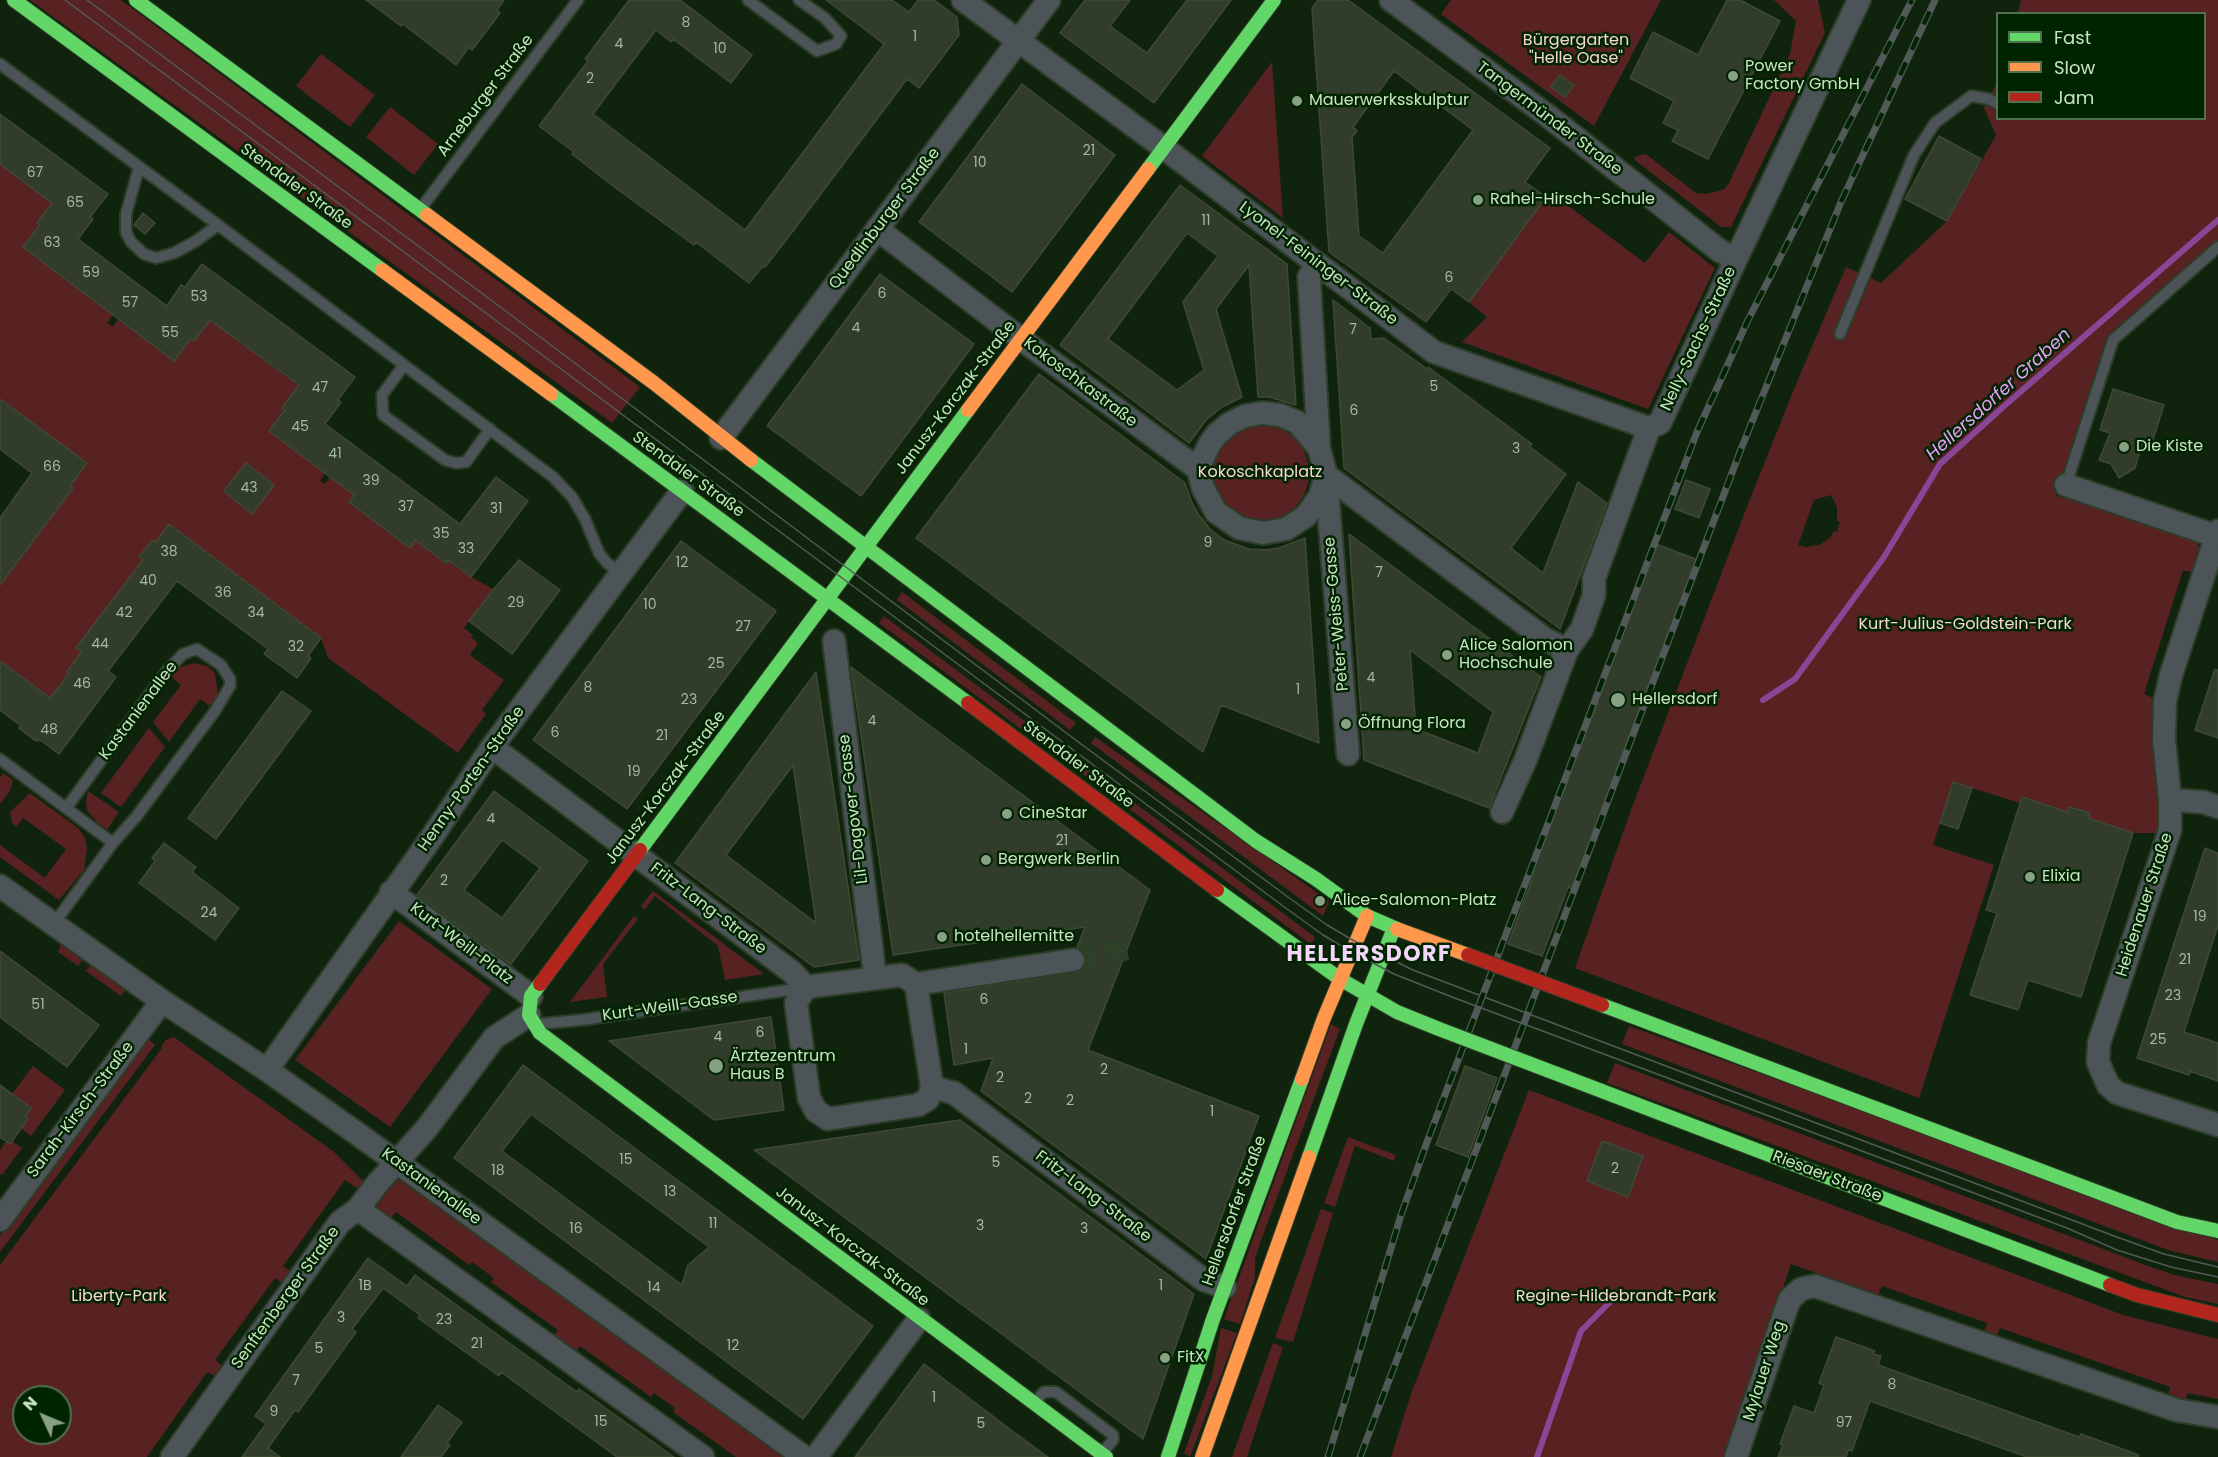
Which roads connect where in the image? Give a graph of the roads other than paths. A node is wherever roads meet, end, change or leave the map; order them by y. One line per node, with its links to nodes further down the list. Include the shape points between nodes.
1 (14, 0): 32 (main road, Stendaler Straße)
2 (136, 0): 16 (main road)
3 (578, 0): 16 (lane, Arneburger Straße)
4 (748, 0): 5 (lane, via 818,51 836,44 841,36)
5 (800, 0)
6 (963, 0): 11 (street, Lyonel-Feininger-Straße)
7 (1049, 0): 11 (street, Quedlinburger Straße)
8 (1274, 0): 14 (main road, Janusz-Korczak-Straße)
9 (1391, 0): 20 (street, Tangermünder Straße, via 1548,116 1720,251)
10 (1859, 0): 20 (street, Nelly-Sachs-Straße)
11 (1018, 40): 14 (street, Lyonel-Feininger-Straße); 18 (street, Quedlinburger Straße)
12 (0, 64): 15 (lane)
13 (1996, 103): 22 (lane, via 1971,96 1935,123 1914,155)
14 (1164, 148): 21 (street, Lyonel-Feininger-Straße); 23 (main road, Janusz-Korczak-Straße)
15 (139, 167): 17 (lane); 17 (lane, via 126,214 126,232 144,254 156,258 174,254)
16 (420, 210): 27 (main road, via 654,383)
17 (218, 225): 24 (lane)
18 (877, 229): 23 (street, Kokoschkastraße); 27 (street, Quedlinburger Straße)
19 (2218, 248): 31 (lane, via 2113,340)
20 (1736, 259): 25 (street, Nelly-Sachs-Straße, via 1660,423)
21 (1317, 264): 25 (street, Lyonel-Feininger-Straße, via 1434,352); 28 (street, via 1309,277)
22 (1840, 334)
23 (1021, 339): 29 (street, Kokoschkastraße); 34 (main road, Janusz-Korczak-Straße)
24 (404, 365): 26 (lane); 26 (lane, via 382,395 383,416 445,460 456,463 466,462)
25 (1649, 428): 38 (street, Nelly-Sachs-Straße, via 1594,578 1594,595 1582,628)
26 (490, 429): 35 (lane, via 553,477 572,497 598,553)
27 (721, 438): 34 (main road)
28 (1319, 448): 29 (street, via 1297,422 1262,413 1245,416 1216,435); 30 (street)
29 (1198, 469): 30 (street, via 1216,512 1235,534 1286,529 1306,516 1320,496)
30 (1326, 475): 38 (street, via 1545,639); 40 (street, Peter-Weiss-Gasse)
31 (2066, 485): 33 (street, Heidenauer Straße)
32 (682, 491): 35 (street, Henny-Porten-Straße); 36 (main road, Stendaler Straße)
33 (2217, 534): 42 (street, Heidenauer Straße, via 2165,701)
34 (866, 547): 36 (main road, Janusz-Korczak-Straße); 50 (main road, via 1256,841)
35 (621, 573): 39 (street, Henny-Porten-Straße)
36 (828, 598): 47 (main road, Janusz-Korczak-Straße); 55 (main road, Stendaler Straße)
37 (834, 641): 54 (street, Lil-Dagover-Gasse)
38 (1567, 650): 45 (street, Nelly-Sachs-Straße)
39 (492, 747): 47 (street, Fritz-Lang-Straße); 49 (street, Henny-Porten-Straße)
40 (1348, 754)
41 (0, 759): 43 (lane)
42 (2170, 800): 44 (street); 63 (street, Heidenauer Straße, via 2170,830 2099,1043 2098,1062 2108,1085 2117,1093)
43 (67, 807): 46 (lane); 46 (lane, Kastanienallee, via 183,654 197,649 221,665 230,686 215,711)
44 (2218, 807)
45 (1502, 812)
46 (113, 843): 51 (lane, Kastanienallee)
47 (636, 855): 57 (street, Fritz-Lang-Straße, via 792,972); 60 (main road, Janusz-Korczak-Straße)
48 (0, 886): 51 (street, Kastanienallee)
49 (391, 892): 60 (street, Kurt-Weill-Platz); 61 (street, Henny-Porten-Straße)
50 (1367, 916): 52 (main road); 55 (main road)
51 (53, 925): 59 (street, Kastanienallee)
52 (1394, 928): 58 (main road); 67 (main road, bridge, via 2177,1222)
53 (1072, 960): 56 (street)
54 (875, 977): 56 (street, via 902,975); 57 (street)
55 (1340, 979): 58 (main road); 68 (main road, Hellersdorfer Straße)
56 (916, 984): 62 (street)
57 (806, 987): 60 (lane, Kurt-Weill-Gasse, via 581,1020); 62 (street, via 796,1003 809,1098 816,1111 828,1119 918,1106 928,1099)
58 (1367, 995): 69 (main road, Riesaer Straße, bridge, via 1440,1029 2137,1295); 79 (main road)
59 (162, 1001): 61 (street, Kastanienallee); 66 (street, Sarah-Kirsch-Straße)
60 (531, 1012): 64 (street, Senftenberger Straße, via 494,1038); 70 (main road, Janusz-Korczak-Straße, via 540,1033)
61 (267, 1070): 64 (street, Kastanienallee)
62 (932, 1087): 68 (street, Fritz-Lang-Straße, via 954,1092 1199,1276)
63 (2218, 1125)
64 (397, 1162): 65 (street, Senftenberger Straße); 76 (street, Kastanienallee)
65 (358, 1209): 74 (street, Senftenberger Straße, via 340,1222); 75 (street)
66 (0, 1220)
67 (2218, 1231)
68 (1225, 1287): 78 (main road, Hellersdorfer Straße)
69 (2218, 1315)
70 (919, 1319): 71 (main road, Janusz-Korczak-Straße); 77 (street)
71 (1034, 1404): 73 (main road, Janusz-Korczak-Straße); 73 (lane, via 1044,1392 1056,1392 1109,1430 1113,1440)
72 (2218, 1417): 80 (street, Mylauer Weg, via 2176,1410 1815,1286 1801,1289 1785,1309)
73 (1104, 1456)
74 (172, 1457)
75 (704, 1457)
76 (804, 1457)
77 (816, 1457)
78 (1168, 1457)
79 (1202, 1457)
80 (1736, 1457)

